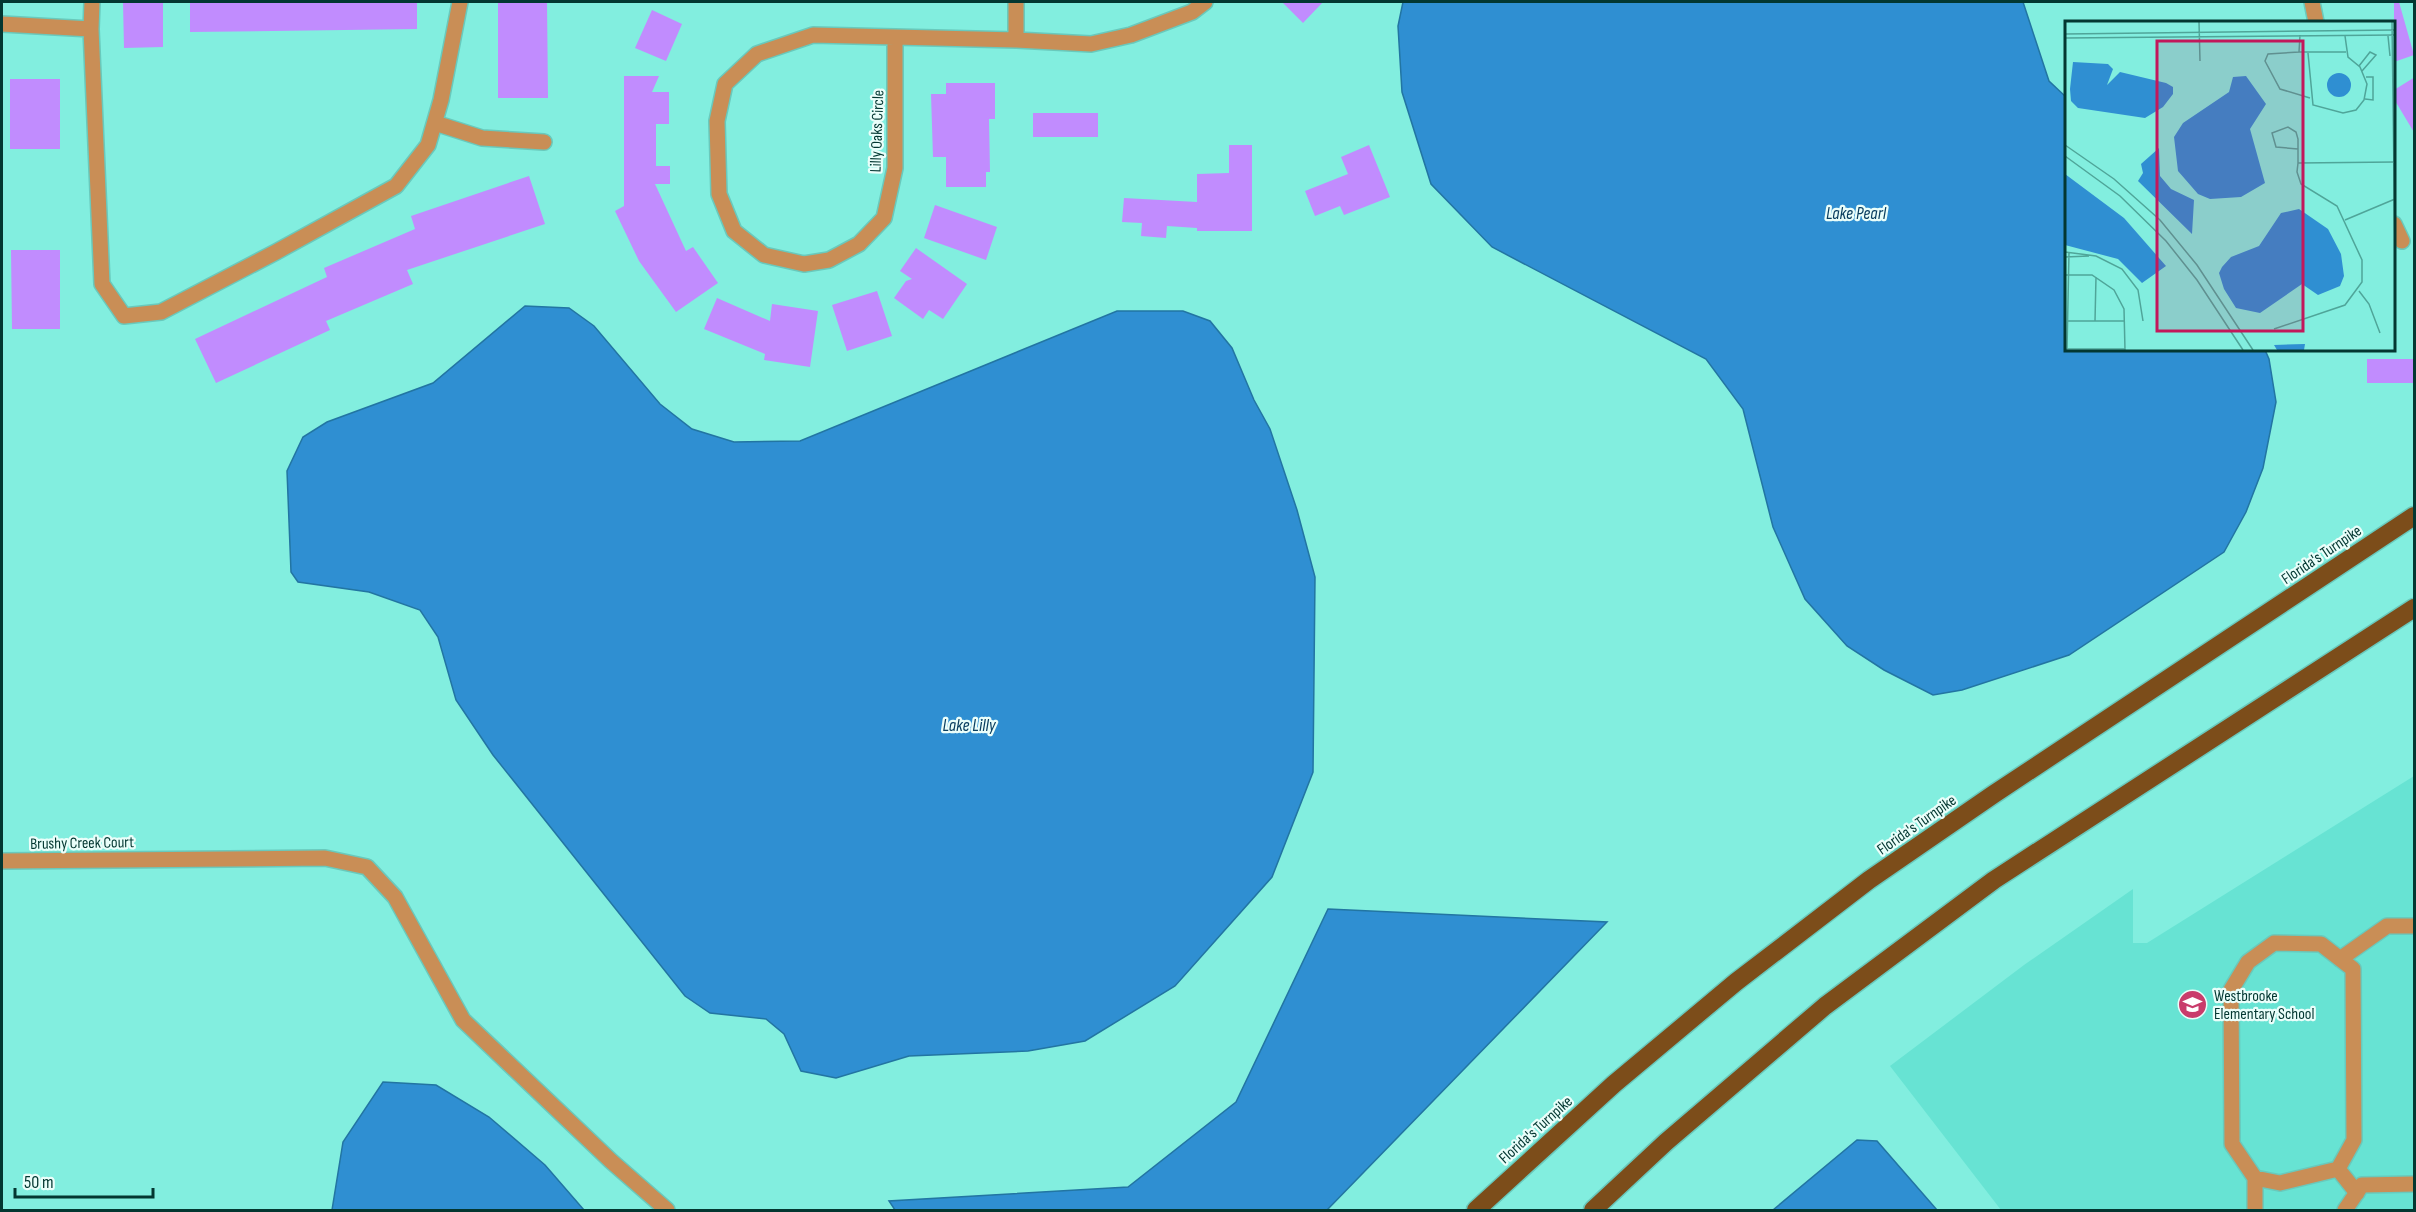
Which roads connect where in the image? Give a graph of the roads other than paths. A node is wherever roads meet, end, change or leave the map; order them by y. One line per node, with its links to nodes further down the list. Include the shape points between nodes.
1 (92, 2): 8 (street)
2 (460, 2): 11 (street)
3 (1016, 2): 10 (street)
4 (1205, 2): 10 (street, Lilly Oaks Circle, via 1192,12 1131,35 1091,44)
5 (2312, 2): 6 (street)
6 (2316, 21)
7 (2, 24): 8 (street)
8 (91, 29): 11 (street, via 102,284 124,316 161,312 396,186 428,145)
9 (896, 37): 9 (street, Lilly Oaks Circle, via 813,35 757,54 725,84 717,120 719,194 734,231 764,255 804,264 829,260 859,244 884,218 895,168); 10 (street, Lilly Oaks Circle)
10 (1016, 40)
11 (435, 123): 12 (street, via 482,138)
12 (544, 142)
13 (2395, 226): 14 (street)
14 (2402, 241)
15 (2415, 516): 25 (highway, Florida's Turnpike, via 1869,880 1622,1076)
16 (2415, 608): 26 (highway, via 1994,879 1825,1006)
17 (2, 861): 24 (street, Brushy Creek Court, via 325,858 367,867 395,897 463,1020)
18 (2415, 926): 19 (street, via 2386,926)
19 (2340, 959): 20 (street, via 2353,969 2354,1140); 21 (street, via 2321,944 2274,944 2248,962 2231,990 2232,1144)
20 (2338, 1169): 21 (street, via 2280,1183); 23 (street)
21 (2255, 1178): 27 (street)
22 (2415, 1184): 23 (street, via 2362,1185)
23 (2357, 1193): 28 (street)
24 (667, 1210)
25 (1476, 1210)
26 (1593, 1210)
27 (2255, 1210)
28 (2345, 1210)

